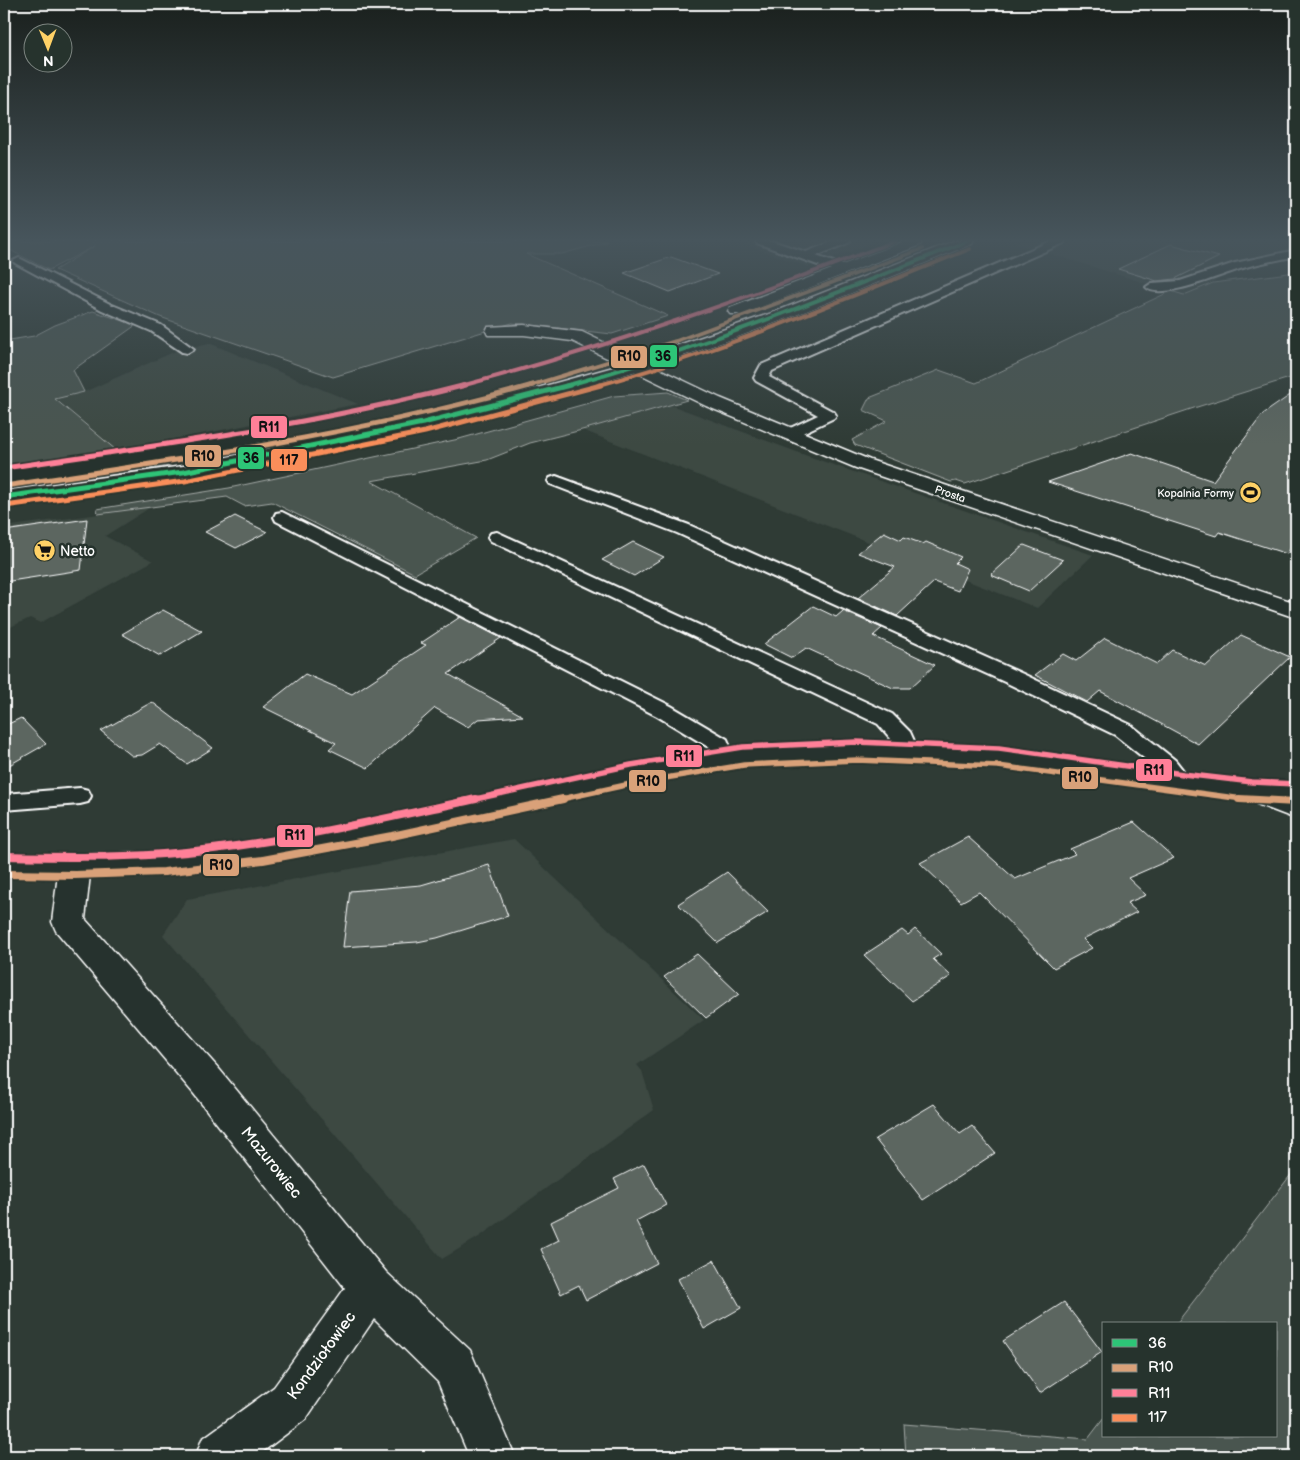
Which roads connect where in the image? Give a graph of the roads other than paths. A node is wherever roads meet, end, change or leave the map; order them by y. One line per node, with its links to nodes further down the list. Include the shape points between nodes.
1 (111, 309): 6 (lane, via 156,328)
2 (742, 309): 7 (street)
3 (797, 309): 8 (street)
4 (902, 309): 9 (lane, via 766,368 761,378 829,416)
5 (494, 331): 7 (street, Prosta, via 524,330 576,336)
6 (187, 349)
7 (614, 353): 8 (street, Prosta); 10 (street, via 468,392 317,426 158,455)
8 (636, 365): 9 (street, Prosta); 12 (street, via 423,423 183,472)
9 (789, 434): 15 (street, Prosta, via 863,464)
10 (4, 477)
11 (556, 481): 18 (lane, via 683,529 1123,730 1167,765)
12 (4, 497)
13 (282, 517): 17 (lane, via 664,711 719,744)
14 (497, 537): 16 (lane, via 885,719 902,737)
15 (1296, 611)
16 (908, 752): 17 (street, via 857,751); 18 (street, via 999,757)
17 (724, 759): 25 (street, via 633,774 262,852 164,863)
18 (1182, 783): 19 (street)
19 (1251, 791): 20 (street); 23 (street)
20 (1296, 793)
21 (80, 796): 22 (lane)
22 (4, 802)
23 (1296, 808)
24 (4, 865): 25 (street)
25 (74, 866): 26 (street, Mazurowiec, via 68,922 207,1082)
26 (371, 1287): 27 (street, Kondziołowiec, via 290,1403); 28 (street, Mazurowiec, via 454,1366)
27 (219, 1456)
28 (492, 1456)

